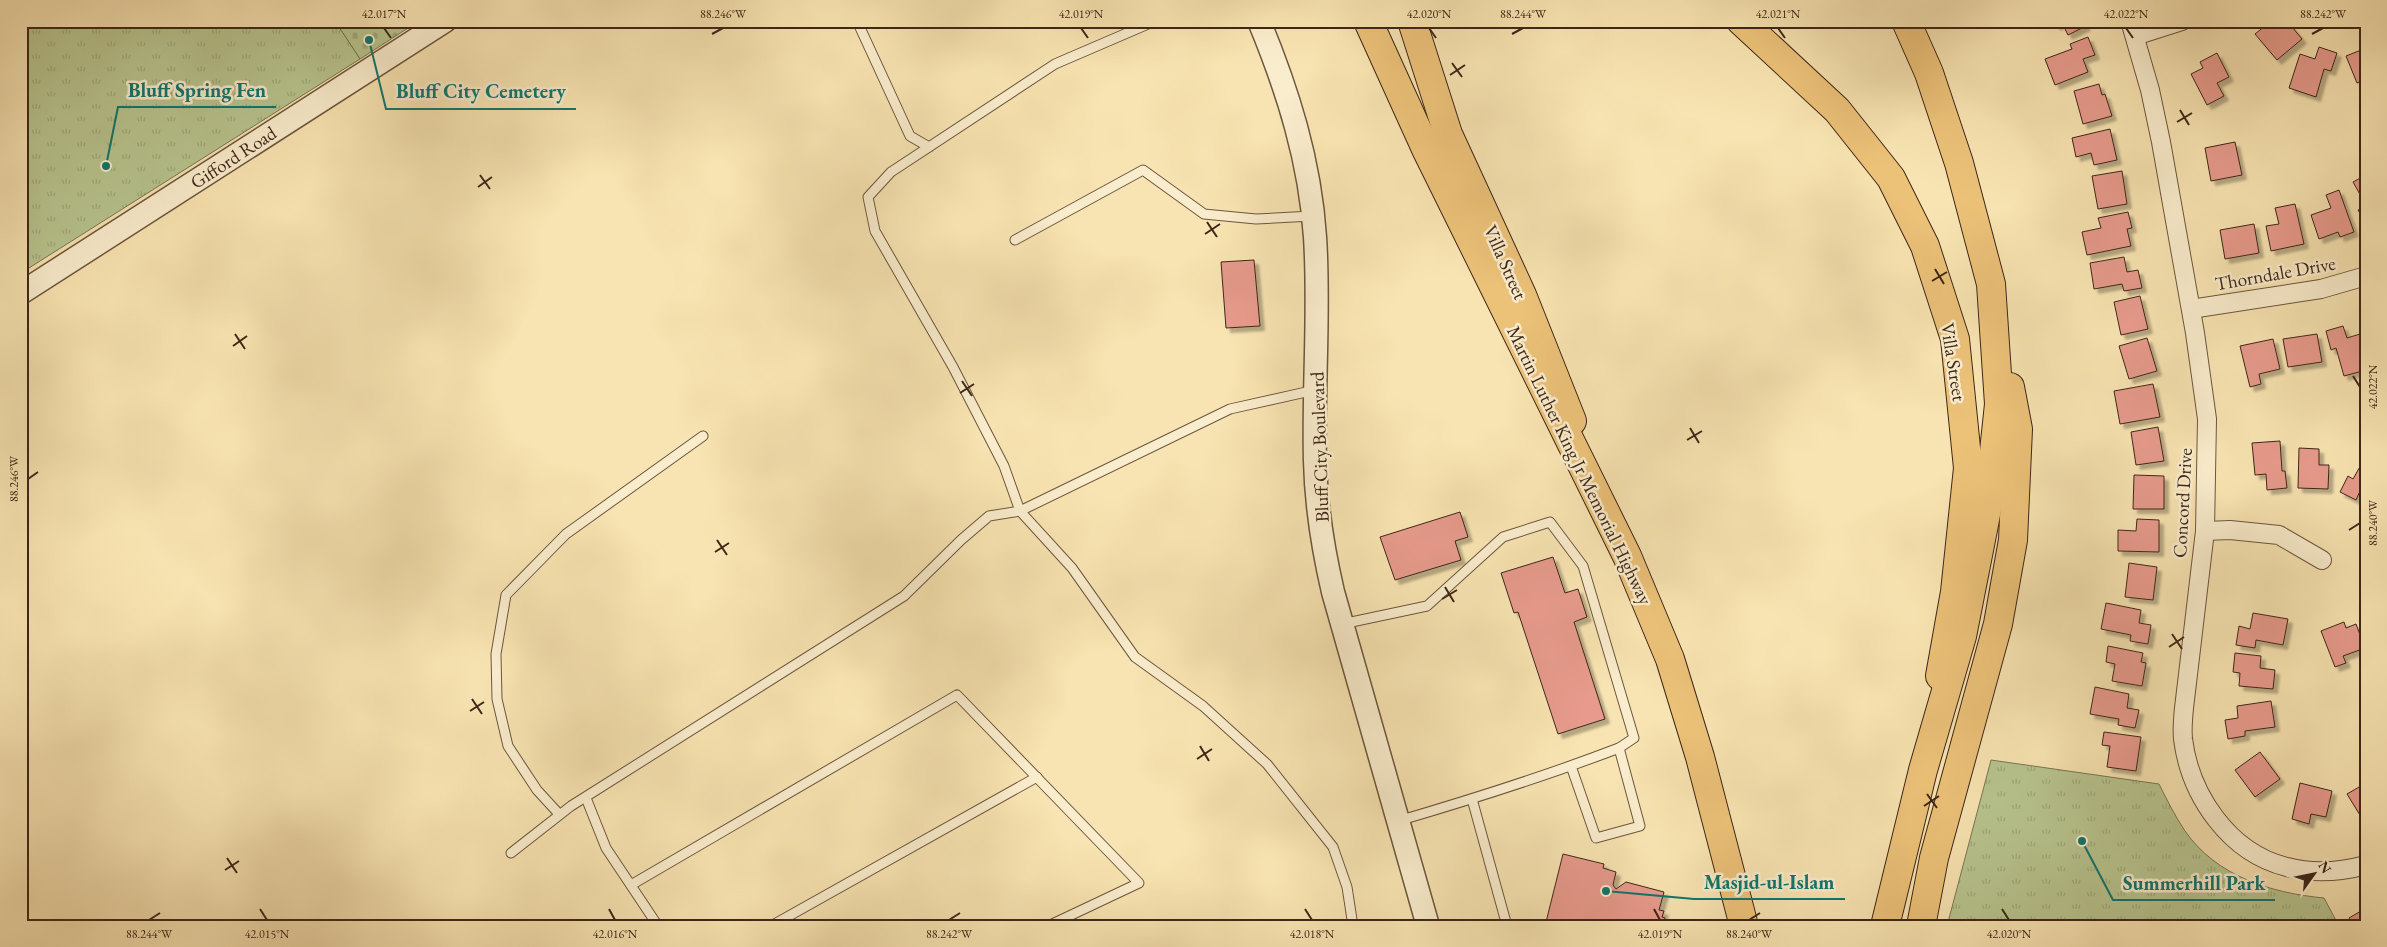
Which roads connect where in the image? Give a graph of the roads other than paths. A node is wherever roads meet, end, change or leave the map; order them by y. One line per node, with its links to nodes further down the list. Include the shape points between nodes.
1 (445, 21): 16 (street, Gifford Road)
2 (857, 21): 11 (lane, via 910,136)
3 (1155, 21): 11 (lane, via 1055,64)
4 (1259, 21): 12 (street, Bluff City Boulevard, via 1302,143)
5 (1368, 21): 22 (main road, Martin Luther King Jr Memorial Highway, via 1426,149)
6 (1412, 21): 22 (main road, Villa Street, via 1448,134 1522,295)
7 (1741, 21): 27 (main road, Villa Street, via 1837,110 1891,178 1925,246 1955,339 1968,468 1955,592)
8 (1906, 21): 15 (main road, via 1929,73 1959,163)
9 (2182, 21): 10 (street)
10 (2133, 29): 17 (street, Concord Drive, via 2161,142)
11 (929, 147): 20 (lane, via 892,172 868,197 876,230 1004,466)
12 (1313, 216): 13 (lane, via 1256,219 1204,214 1143,170); 18 (street, Bluff City Boulevard)
13 (1015, 240)
14 (2366, 276): 17 (street, Thorndale Drive, via 2320,289)
15 (1991, 284): 27 (main road, via 2000,404 1989,499 1962,636); 44 (main road, via 2018,428 2013,540 1998,624 1934,858)
16 (21, 293)
17 (2191, 309): 21 (street, Concord Drive, via 2207,420)
18 (1316, 390): 20 (lane, via 1230,409); 24 (street, Bluff City Boulevard, via 1318,503 1324,549)
19 (703, 436): 31 (lane, via 566,534 506,595 496,654 497,699 508,746 537,790)
20 (1020, 511): 29 (lane, via 989,516 904,596); 39 (lane, via 1072,568 1134,657 1203,706 1267,764 1333,848 1348,887)
21 (2205, 531): 23 (street, via 2279,535); 34 (street, Concord Drive, via 2183,738 2198,794 2215,819 2258,856 2286,867 2314,872 2342,871)
22 (1627, 556): 42 (main road, Martin Luther King Jr Memorial Highway, via 1670,659 1700,757)
23 (2322, 560)
24 (1342, 624): 25 (lane, via 1427,606 1503,537 1550,522 1583,566 1586,575 1634,738); 32 (street, Bluff City Boulevard)
25 (1619, 748): 26 (lane); 26 (lane, via 1640,826 1596,838)
26 (1571, 766): 30 (lane)
27 (1923, 770): 43 (main road)
28 (1037, 777): 35 (lane, via 957,695); 37 (lane); 38 (lane, via 1140,883)
29 (586, 798): 31 (lane); 35 (lane, via 606,848)
30 (1472, 799): 32 (lane); 41 (lane)
31 (559, 814): 33 (lane)
32 (1397, 822): 40 (street, Bluff City Boulevard)
33 (511, 853)
34 (2366, 865)
35 (631, 885): 36 (lane)
36 (658, 926)
37 (772, 926)
38 (1048, 926)
39 (1353, 926)
40 (1428, 926)
41 (1507, 926)
42 (1744, 926)
43 (1885, 926)
44 (1921, 926)

